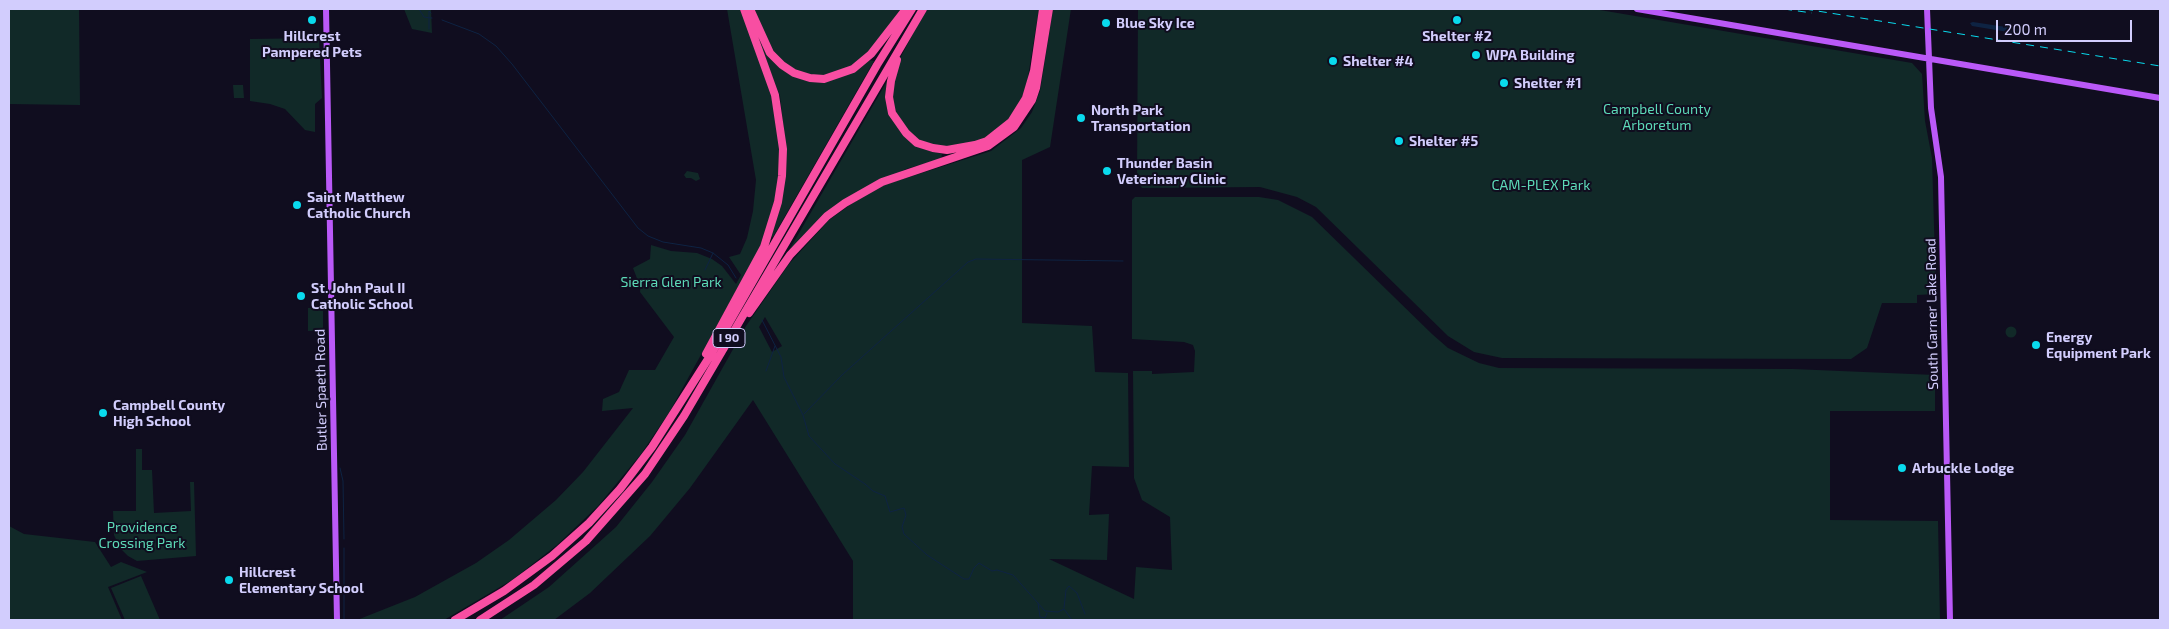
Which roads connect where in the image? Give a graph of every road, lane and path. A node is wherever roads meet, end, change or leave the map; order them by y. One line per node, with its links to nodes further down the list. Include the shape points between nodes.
1 (326, 9): 15 (main road, Butler Spaeth Road)
2 (744, 9): 14 (highway, I 90, via 775,95 780,119 783,149 778,202 764,247)
3 (750, 9): 4 (highway, via 770,53 782,65 810,78 824,78 853,69 871,54)
4 (906, 9)
5 (912, 9): 14 (highway, I 90)
6 (923, 9): 7 (highway, I 90, via 894,66 889,97 892,113 906,133 917,143 947,150 987,141 1020,111 1031,86); 13 (highway, I 90)
7 (1043, 9)
8 (1049, 9): 13 (highway, I 90, via 1036,88 1014,127 988,146 882,182 827,216 790,255)
9 (1638, 9): 11 (main road)
10 (1927, 9): 11 (main road, South Garner Lake Road)
11 (1929, 58): 12 (main road); 18 (main road, South Garner Lake Road, via 1931,108 1941,177)
12 (2160, 98)
13 (736, 328): 17 (highway, I 90, via 684,416 645,474 617,507 586,541 534,585)
14 (668, 423): 16 (highway, I 90, via 620,489 589,523 552,556 504,591)
15 (338, 620)
16 (455, 620)
17 (480, 620)
18 (1950, 620)

